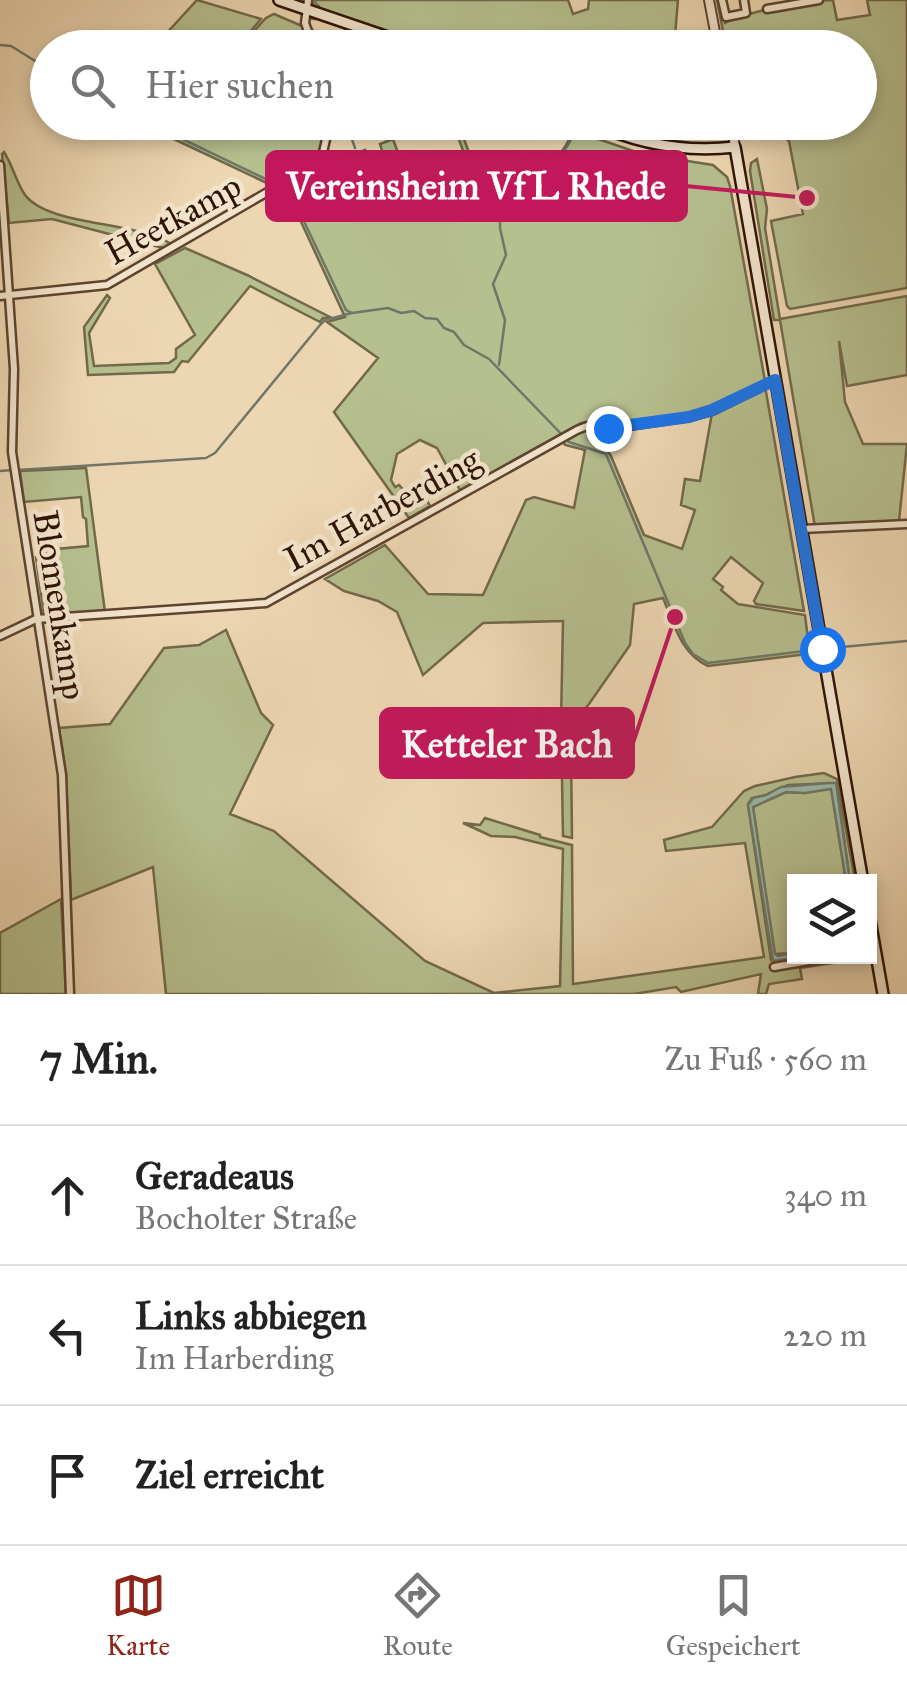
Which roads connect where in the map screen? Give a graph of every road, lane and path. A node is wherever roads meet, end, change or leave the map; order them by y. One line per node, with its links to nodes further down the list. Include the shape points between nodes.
1 (279, 0): 6 (main road)
2 (710, 0): 10 (street)
3 (722, 0): 4 (street, via 726,17 746,13)
4 (744, 0)
5 (818, 0): 7 (street)
6 (307, 4): 8 (street); 9 (main road)
7 (767, 9)
8 (308, 30)
9 (374, 30)
10 (715, 30)
11 (326, 140): 16 (street, Heetkamp, via 321,161 107,286)
12 (639, 140): 14 (main road)
13 (734, 140): 14 (street)
14 (735, 148): 18 (main road)
15 (0, 164): 16 (street, Blomenkamp)
16 (10, 295): 17 (street, Heetkamp); 21 (street, Blomenkamp, via 12,452)
17 (0, 296)
18 (775, 380): 20 (main road); 21 (street, Im Harberding, via 689,417 587,426 266,603)
19 (907, 524): 20 (street)
20 (802, 529): 23 (main road)
21 (36, 619): 22 (street, Im Harberding); 27 (street, Blomenkamp, via 62,775)
22 (0, 636)
23 (861, 874)
24 (791, 964): 26 (street)
25 (875, 964): 28 (main road)
26 (774, 967)
27 (70, 994)
28 (882, 994)

